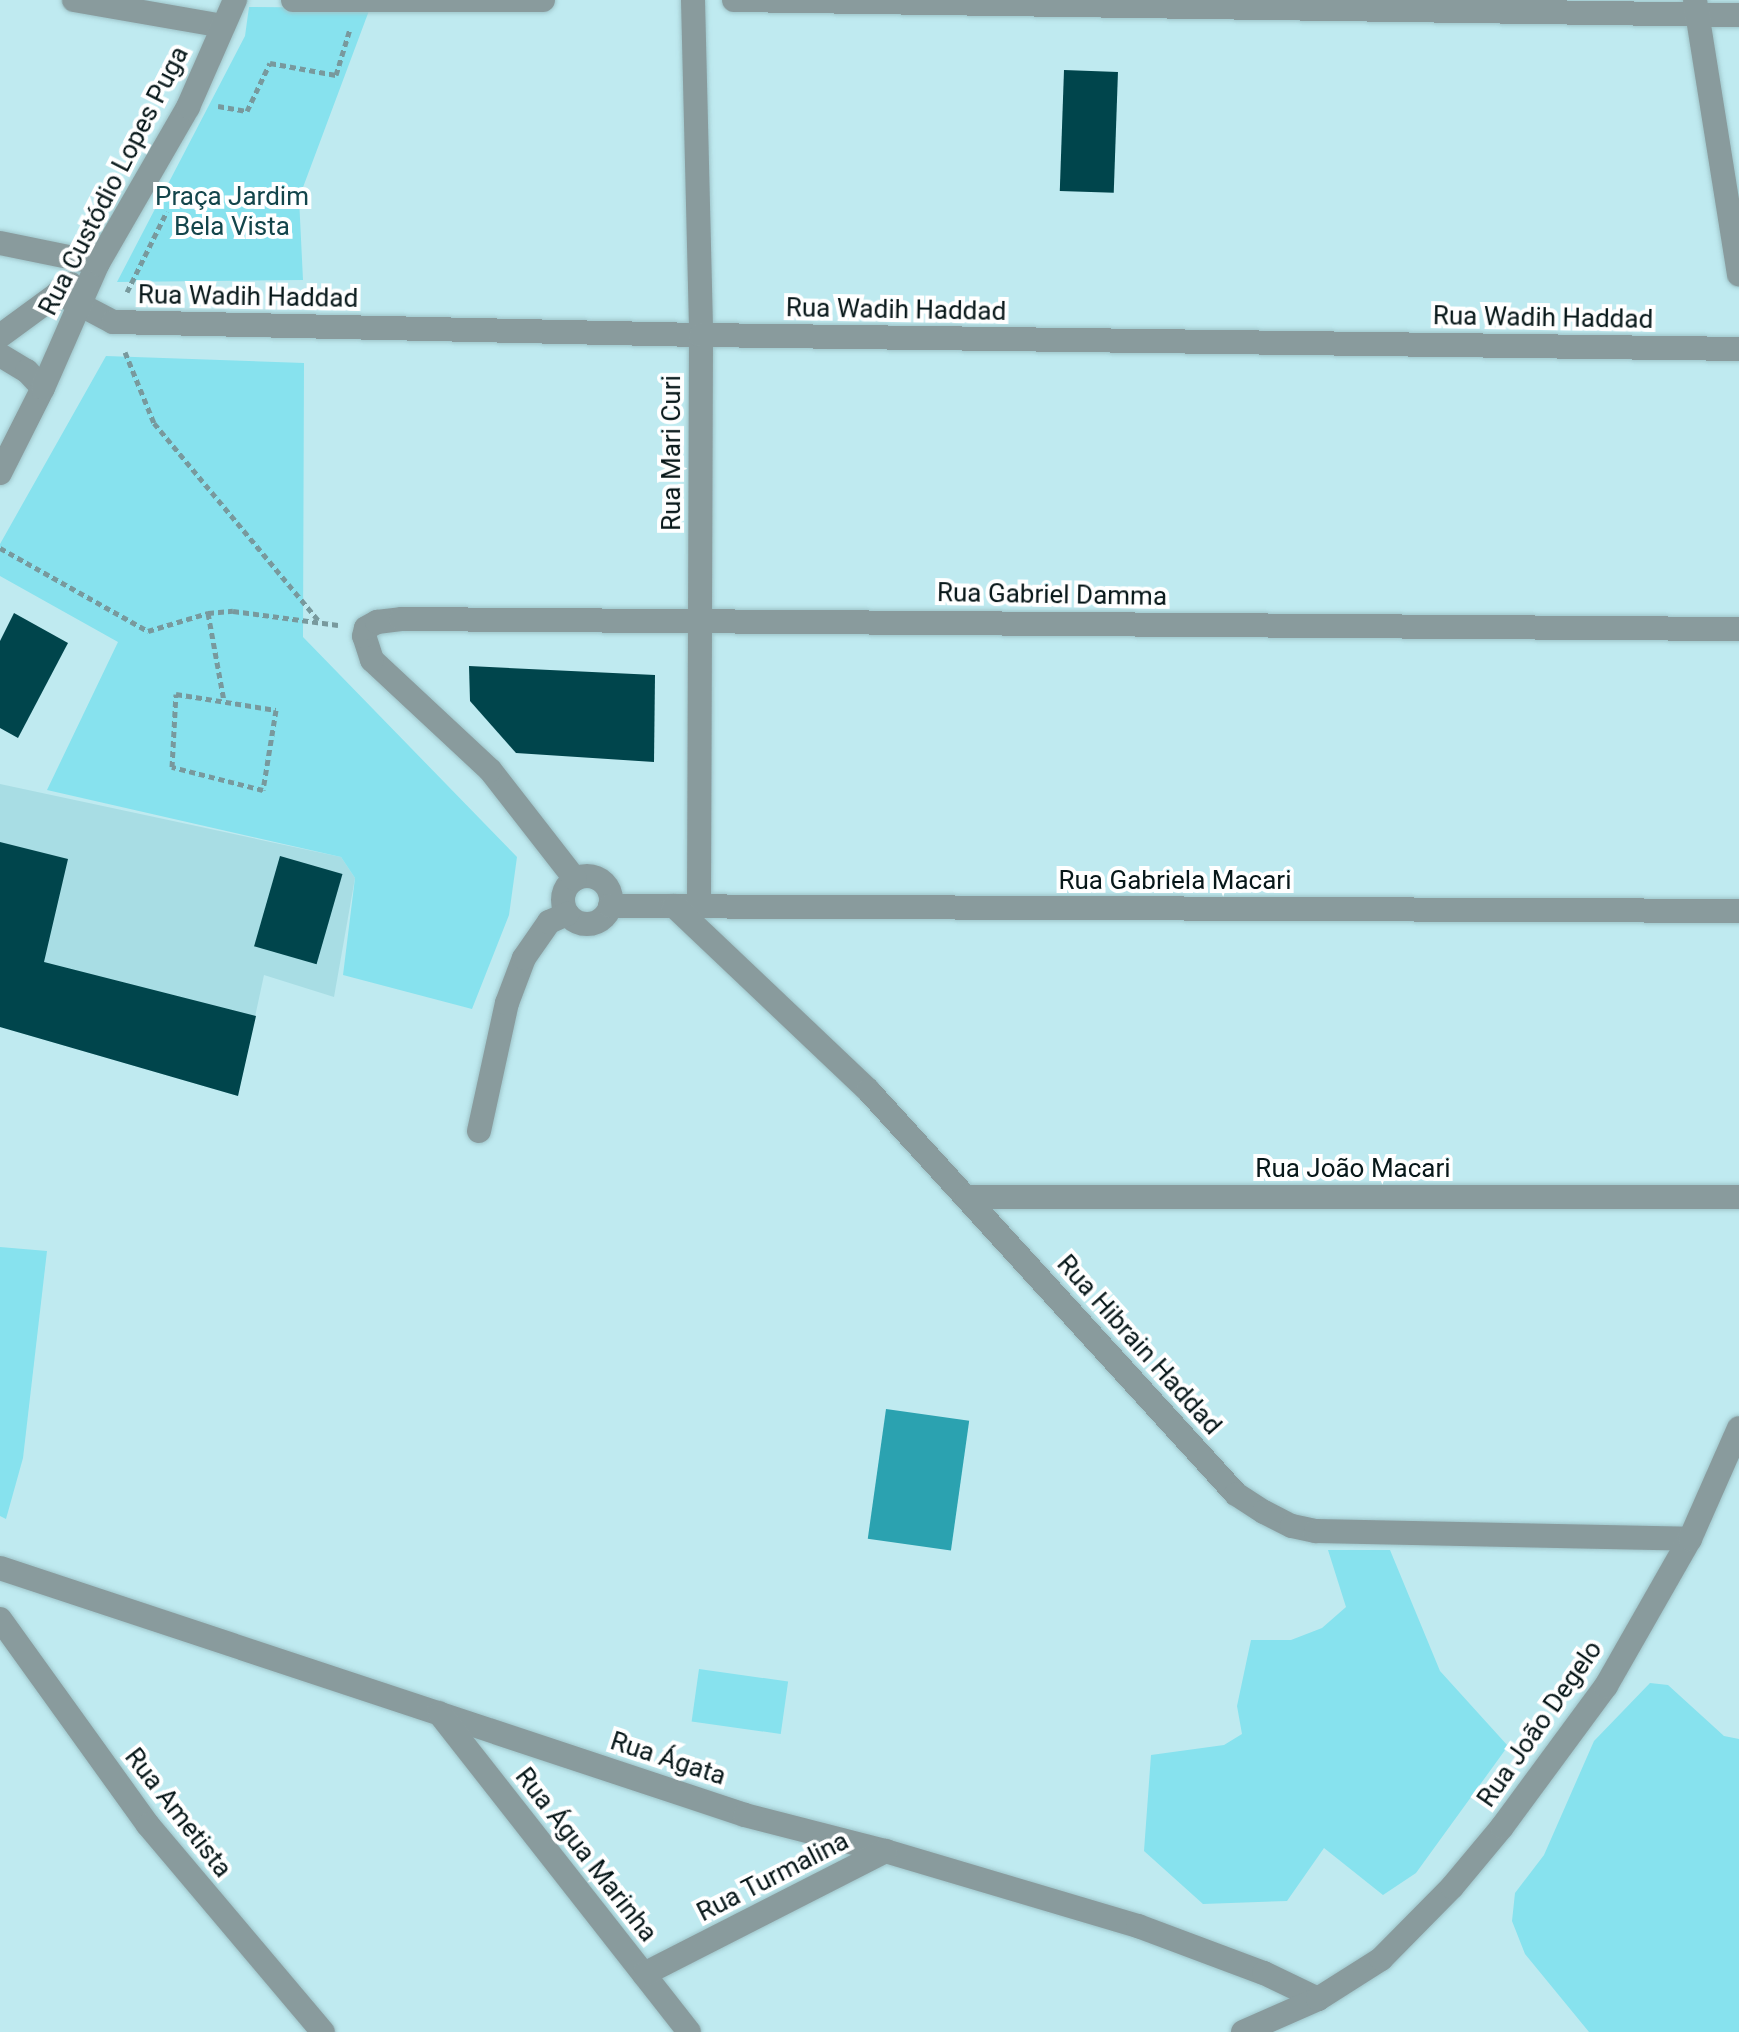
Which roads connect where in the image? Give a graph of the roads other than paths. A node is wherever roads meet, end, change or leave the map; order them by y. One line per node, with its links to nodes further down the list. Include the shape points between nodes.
1 (74, 0): 10 (street)
2 (235, 0): 10 (street, Rua Custódio Lopes Puga)
3 (293, 0): 7 (street)
4 (543, 0): 7 (street)
5 (693, 0): 16 (street, Rua Mari Curi)
6 (734, 0): 8 (street)
7 (358, 1)
8 (1696, 7): 9 (street); 13 (street)
9 (1739, 15)
10 (223, 26): 12 (street, Rua Custódio Lopes Puga, via 188,107)
11 (0, 243): 12 (street)
12 (98, 263): 14 (street); 15 (street, Rua Custódio Lopes Puga)
13 (1739, 275)
14 (58, 293): 15 (street, Rua Wadih Haddad); 17 (street)
15 (80, 305): 16 (street, Rua Wadih Haddad, via 113,322); 20 (street, Rua Custódio Lopes Puga)
16 (701, 335): 18 (street, Rua Wadih Haddad); 22 (street, Rua Mari Curi)
17 (0, 336)
18 (1739, 349)
19 (0, 355): 20 (street)
20 (43, 388): 21 (street, Rua Custódio Lopes Puga)
21 (0, 473)
22 (698, 620): 23 (street, Rua Gabriel Damma); 24 (street, Rua Gabriel Damma, via 401,619 366,628 372,660 490,770); 27 (street, Rua Mari Curi)
23 (1739, 629)
24 (575, 879): 25 (street, via 598,880 609,891); 29 (street, via 565,891)
25 (610, 906): 26 (street, Rua Gabriela Macari); 29 (street, via 595,923 579,923)
26 (674, 906): 27 (street, Rua Gabriela Macari); 31 (street, Rua Hibrain Haddad, via 868,1090)
27 (699, 906): 28 (street, Rua Gabriela Macari)
28 (1739, 911)
29 (567, 914): 30 (street, via 549,922 524,958 507,1003)
30 (479, 1131)
31 (967, 1197): 32 (street, Rua João Macari); 34 (street, Rua Hibrain Haddad, via 1236,1494 1292,1526 1316,1531)
32 (1739, 1197)
33 (1739, 1428): 34 (street, Rua João Degelo)
34 (1690, 1539): 40 (street, Rua João Degelo, via 1606,1686 1502,1827 1381,1959)
35 (0, 1568): 37 (street, Rua Ágata)
36 (0, 1619): 41 (street, Rua Ametista, via 148,1825)
37 (439, 1713): 38 (street, Rua Ágata, via 745,1815); 39 (street, Rua Água Marinha)
38 (885, 1851): 39 (street, Rua Turmalina); 40 (street, Rua Ágata, via 1138,1926)
39 (644, 1974): 42 (street, Rua Água Marinha)
40 (1318, 1999): 43 (street, Rua João Degelo)
41 (323, 2032)
42 (689, 2032)
43 (1243, 2032)

